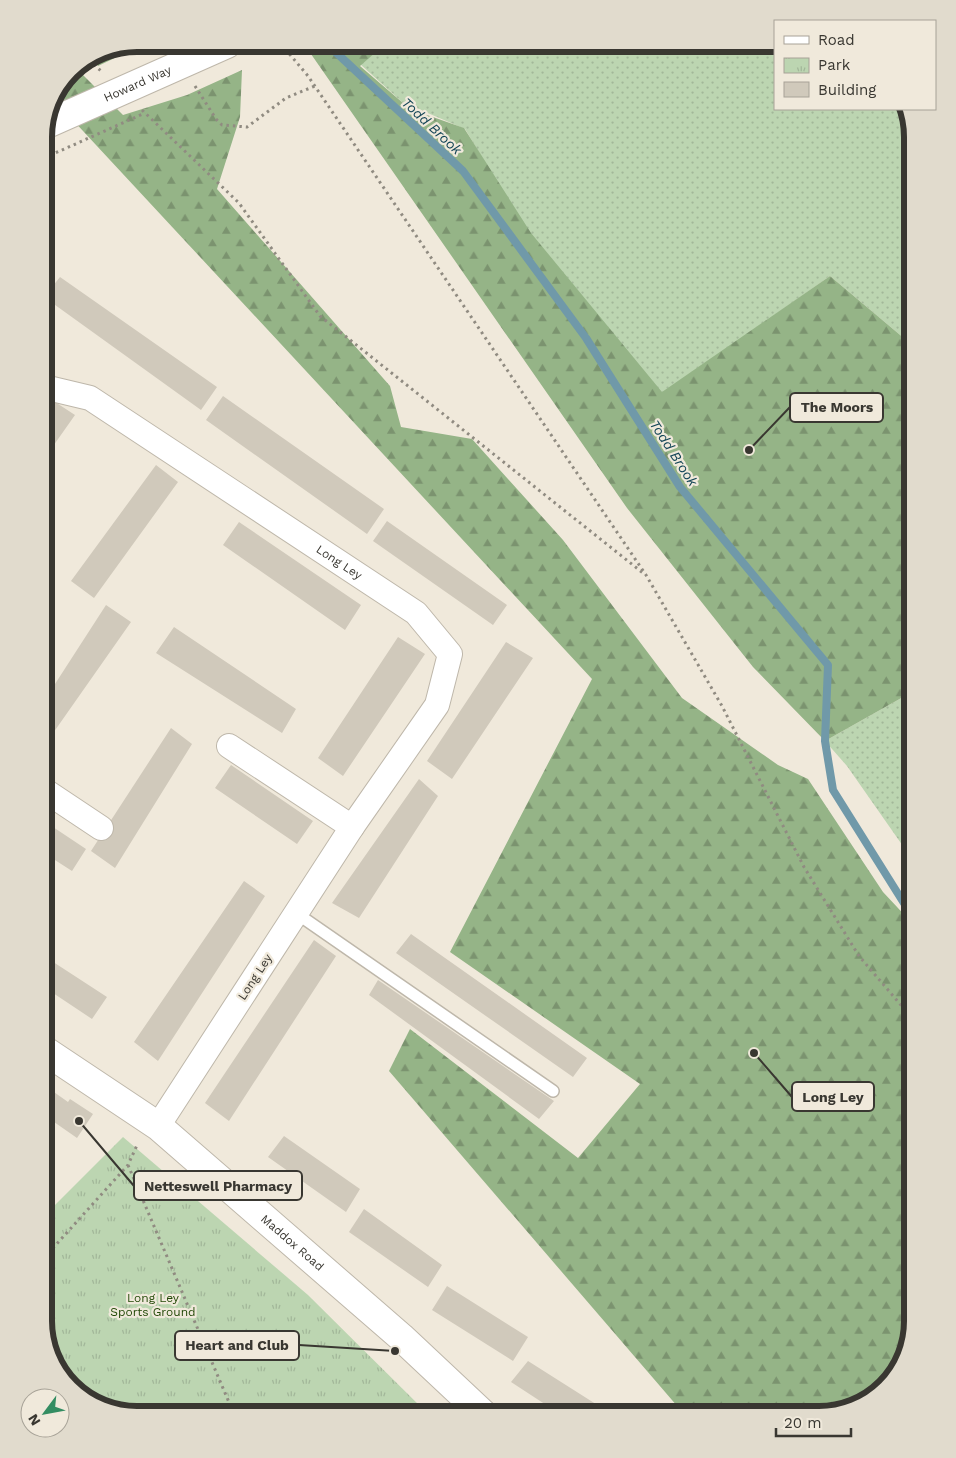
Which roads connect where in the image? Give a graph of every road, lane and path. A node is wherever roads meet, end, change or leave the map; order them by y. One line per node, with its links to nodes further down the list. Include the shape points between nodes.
1 (208, 52): 3 (street, Howard Way)
2 (287, 52): 5 (path)
3 (181, 64): 5 (path, via 222,125 247,127 286,98); 6 (street, Howard Way)
4 (94, 65): 6 (path)
5 (314, 86): 11 (path)
6 (122, 91): 7 (path); 8 (street, Howard Way)
7 (145, 113): 9 (path); 11 (path, via 239,203 320,316)
8 (54, 121)
9 (53, 154)
10 (53, 389): 14 (street, Long Ley, via 90,398 416,613 450,654 437,705)
11 (646, 575): 17 (path, via 722,706 804,867 859,956)
12 (229, 746): 14 (street)
13 (52, 796): 15 (street)
14 (352, 827): 16 (street, Long Ley)
15 (101, 828)
16 (296, 913): 19 (lane); 20 (street, Long Ley)
17 (904, 1009)
18 (52, 1056): 20 (street, Maddox Road)
19 (553, 1091)
20 (153, 1123): 21 (path); 24 (street, Maddox Road, via 401,1337)
21 (128, 1165): 22 (path); 23 (path)
22 (52, 1249)
23 (230, 1405)
24 (473, 1405)

